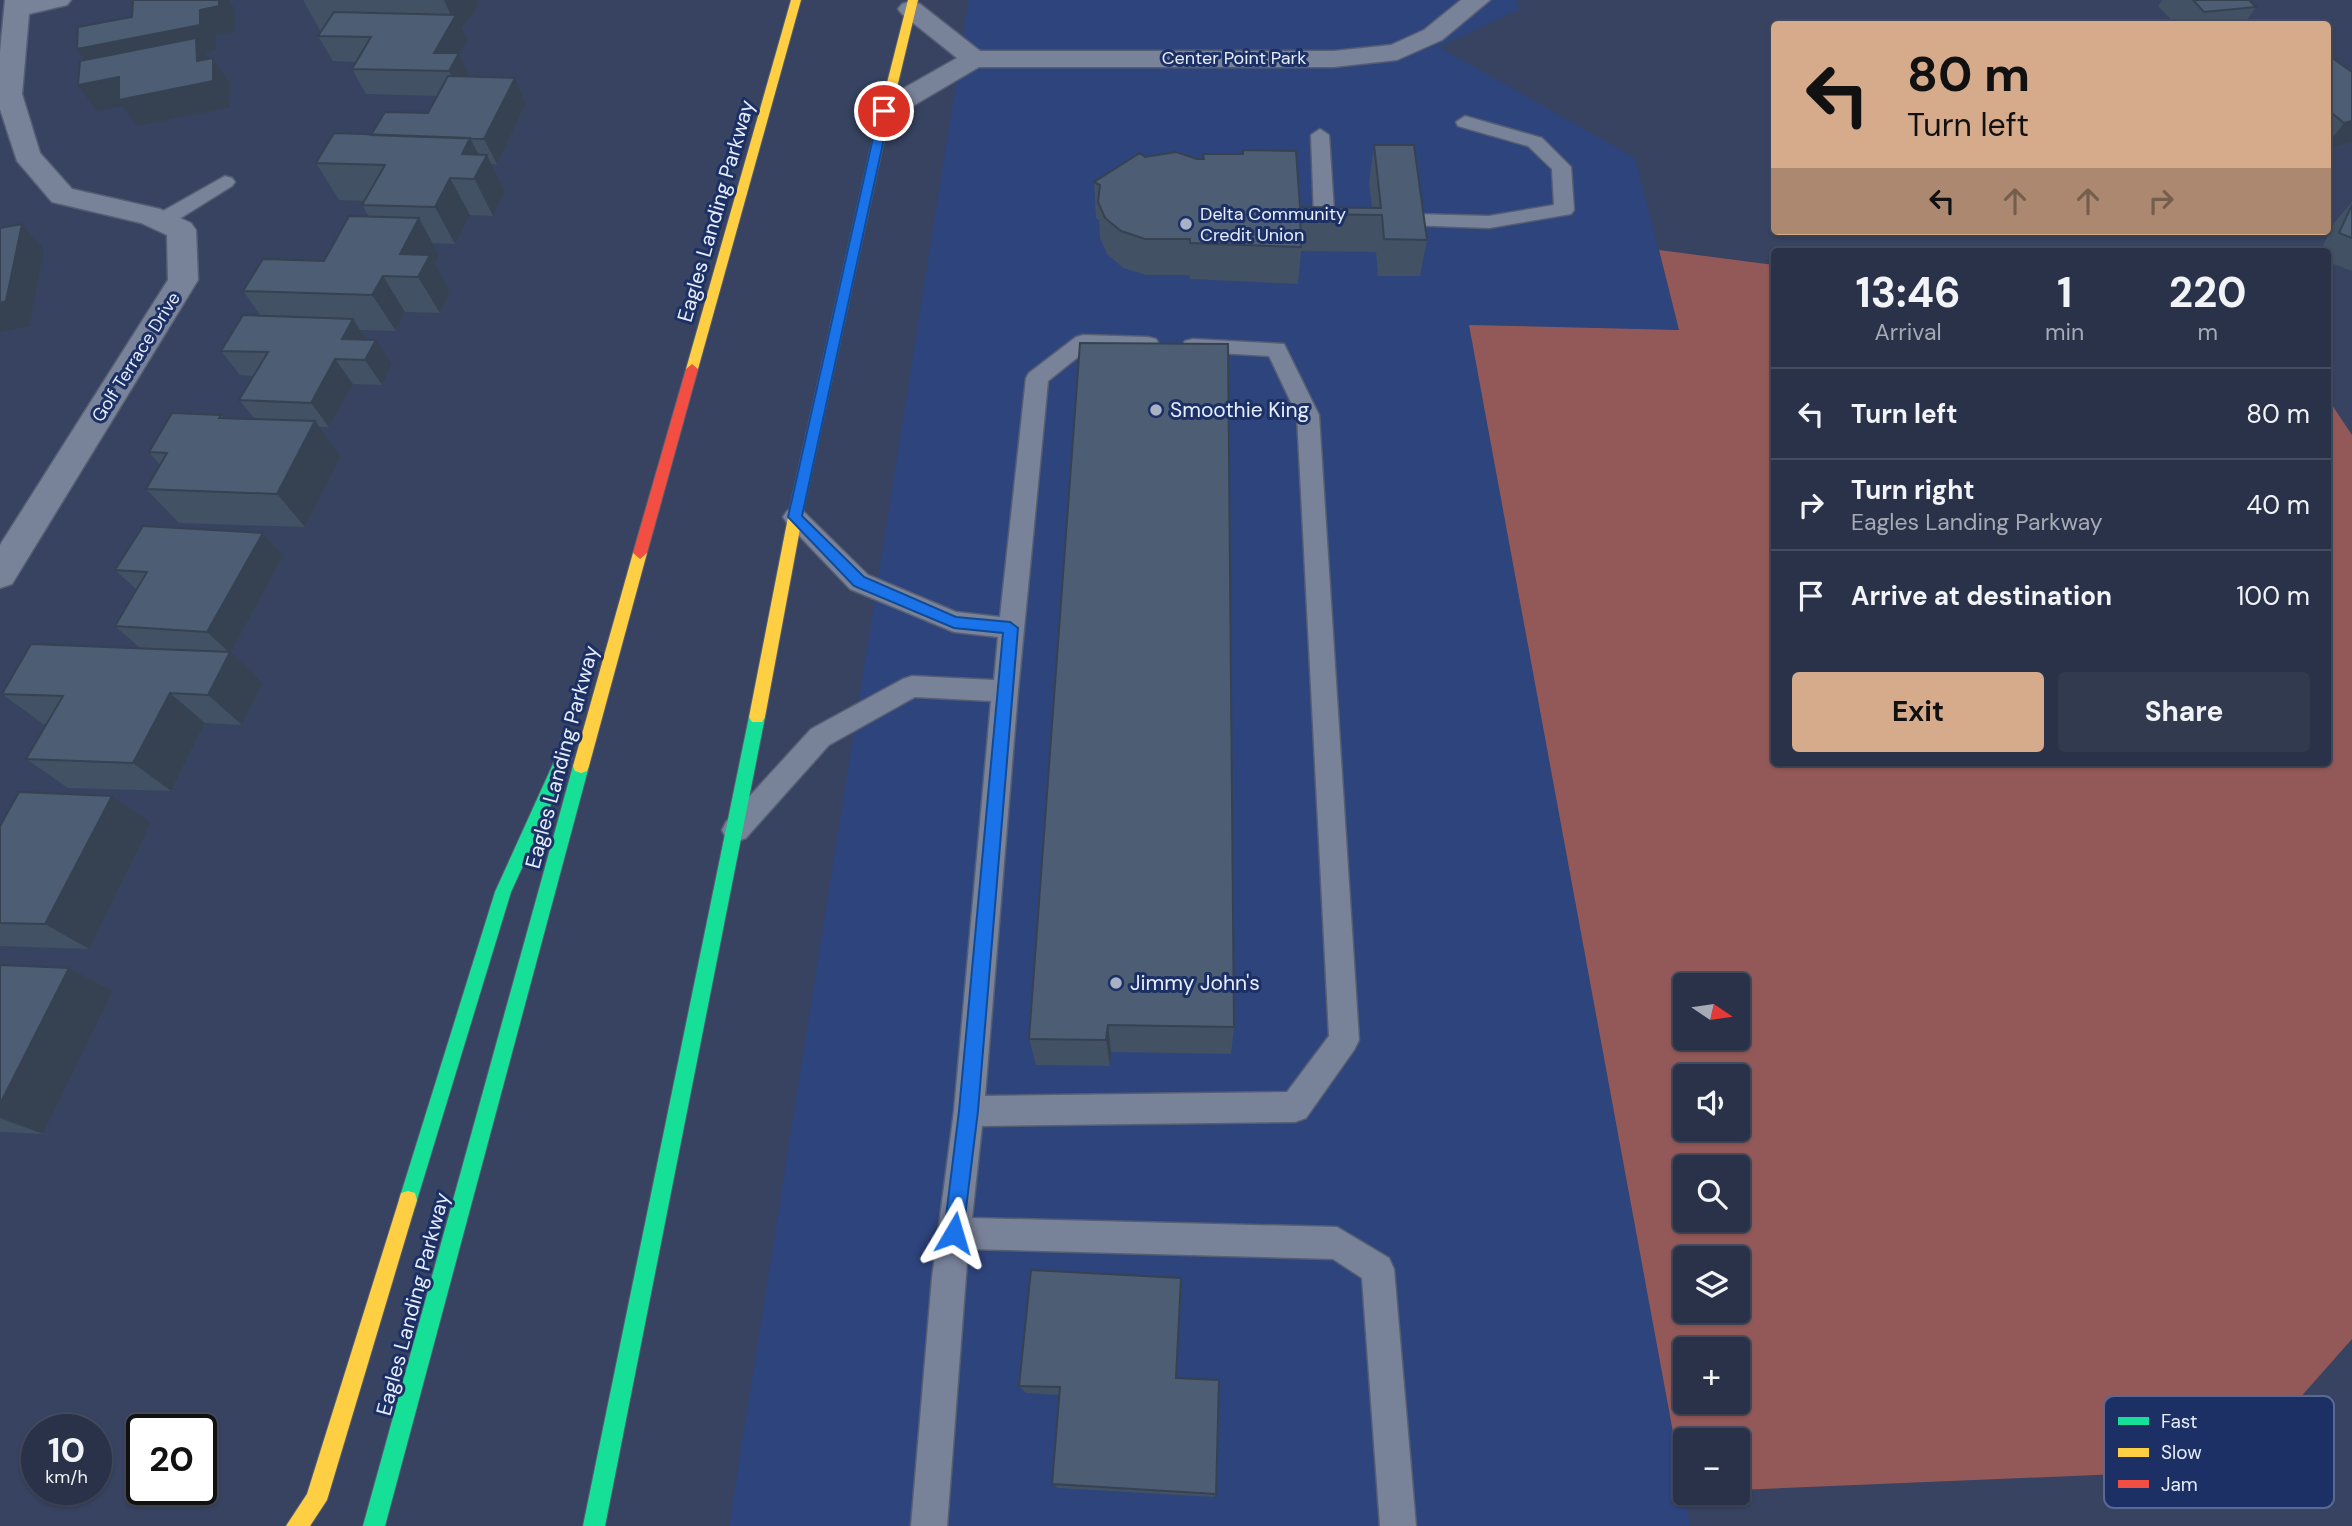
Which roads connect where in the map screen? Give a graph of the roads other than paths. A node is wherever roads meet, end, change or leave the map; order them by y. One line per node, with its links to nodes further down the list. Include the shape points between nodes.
1 (58, 0): 5 (street)
2 (796, 0): 17 (main road, Eagles Landing Parkway)
3 (1477, 0): 6 (street, Center Point Park, via 1433,36 1397,52 1334,59)
4 (912, 4): 6 (street); 7 (main road)
5 (18, 5): 13 (street, via 9,94 27,155 62,196)
6 (974, 60): 7 (street, Center Point Park)
7 (884, 111): 14 (main road)
8 (1465, 122): 12 (lane, via 1535,142 1561,167 1564,210 1489,222)
9 (1321, 135): 11 (lane, via 1324,217)
10 (225, 182): 13 (lane)
11 (1373, 219)
12 (1413, 220)
13 (162, 221): 15 (street, Golf Terrace Drive, via 181,230 183,280)
14 (795, 517): 16 (lane, via 859,582 954,622); 19 (main road)
15 (0, 574)
16 (1010, 628): 18 (lane); 20 (lane, via 1037,378 1083,342 1276,349 1308,415 1344,1040 1295,1107)
17 (612, 654): 22 (main road, via 503,891 316,1500); 23 (main road, Eagles Landing Parkway)
18 (1004, 691): 19 (lane, via 912,686 820,737); 20 (lane)
19 (734, 832): 24 (main road)
20 (968, 1111): 21 (lane)
21 (954, 1233): 25 (lane); 26 (lane, via 1336,1243 1378,1269)
22 (297, 1526)
23 (374, 1526)
24 (594, 1526)
25 (929, 1526)
26 (1398, 1526)

